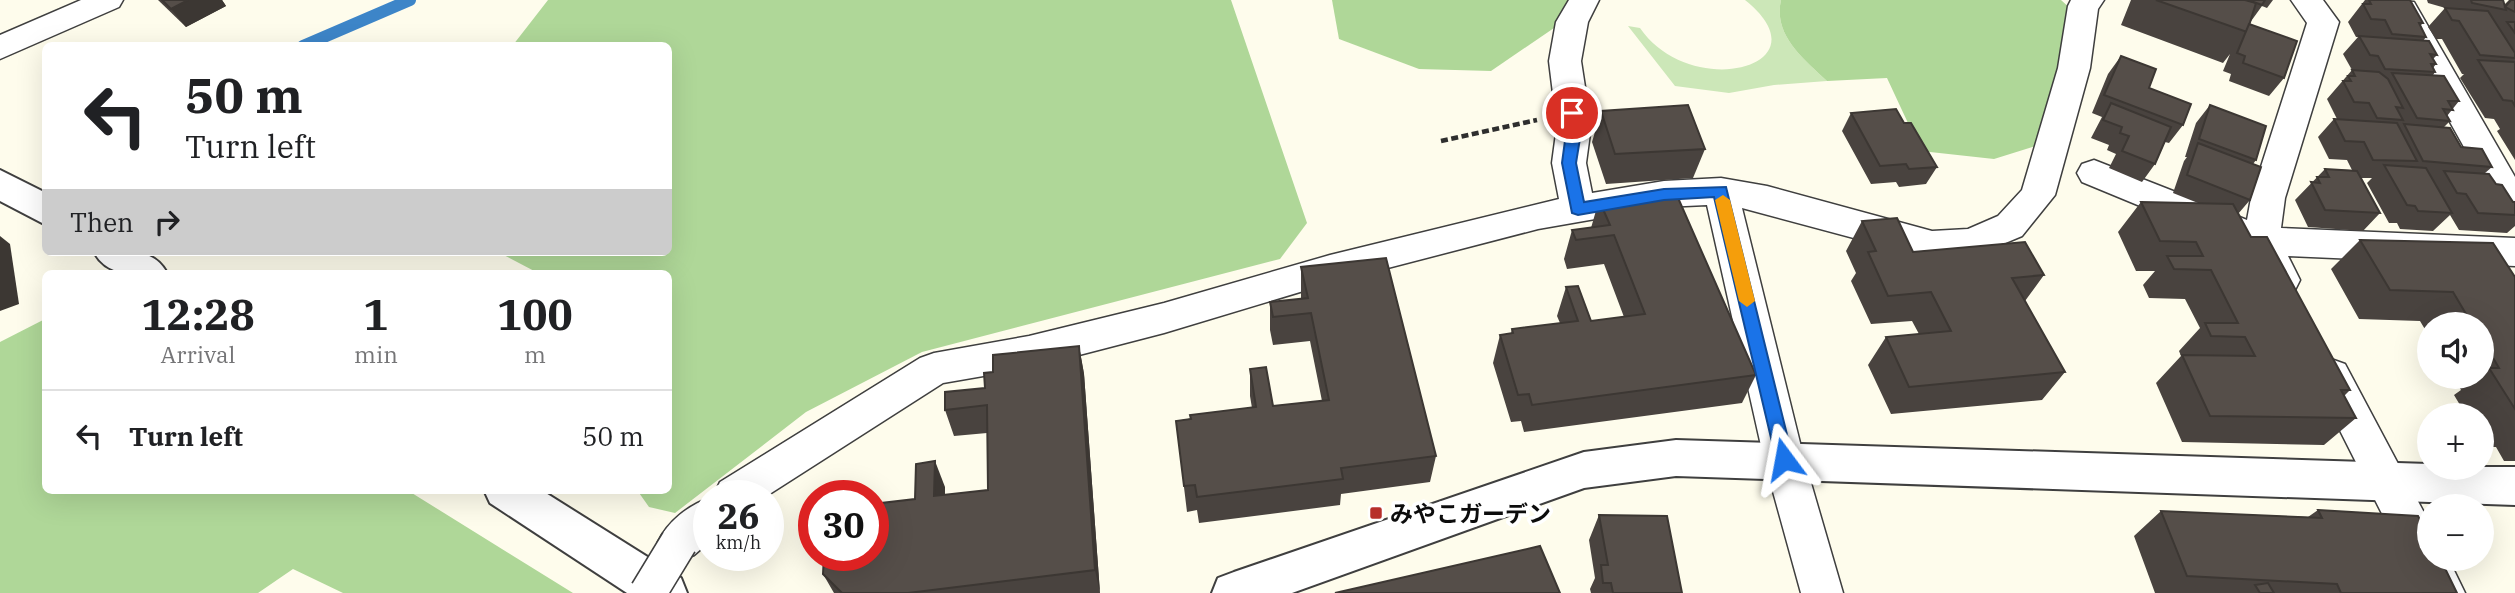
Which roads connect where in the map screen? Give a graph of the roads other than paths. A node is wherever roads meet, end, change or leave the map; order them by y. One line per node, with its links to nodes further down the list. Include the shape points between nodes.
1 (108, 0): 6 (street)
2 (1584, 0): 12 (street, via 1572,22 1565,61 1574,126 1569,163)
3 (2089, 0): 7 (street, via 2083,6 2074,68)
4 (2306, 0): 13 (street, via 2323,22 2268,198)
5 (2394, 0): 10 (street)
6 (0, 48)
7 (2072, 164): 9 (street, via 2010,226 1972,243 1932,245 1767,199); 13 (street)
8 (0, 184): 11 (street)
9 (1721, 191): 12 (street, via 1664,194); 19 (street)
10 (2515, 208)
11 (42, 209)
12 (1578, 209): 20 (street, via 1331,268 1029,352 934,369)
13 (2262, 241): 14 (street); 17 (street)
14 (2515, 252)
15 (120, 256): 16 (street)
16 (143, 270)
17 (2299, 313)
18 (2318, 349): 21 (street)
19 (1784, 459): 21 (street); 27 (street, via 1676,458 1584,470); 28 (street)
20 (758, 480)
21 (2387, 482): 22 (street); 29 (street)
22 (2515, 486)
23 (511, 494): 26 (street)
24 (693, 530): 25 (street, bridge)
25 (648, 593)
26 (665, 593)
27 (1234, 593)
28 (1822, 593)
29 (2444, 593)

